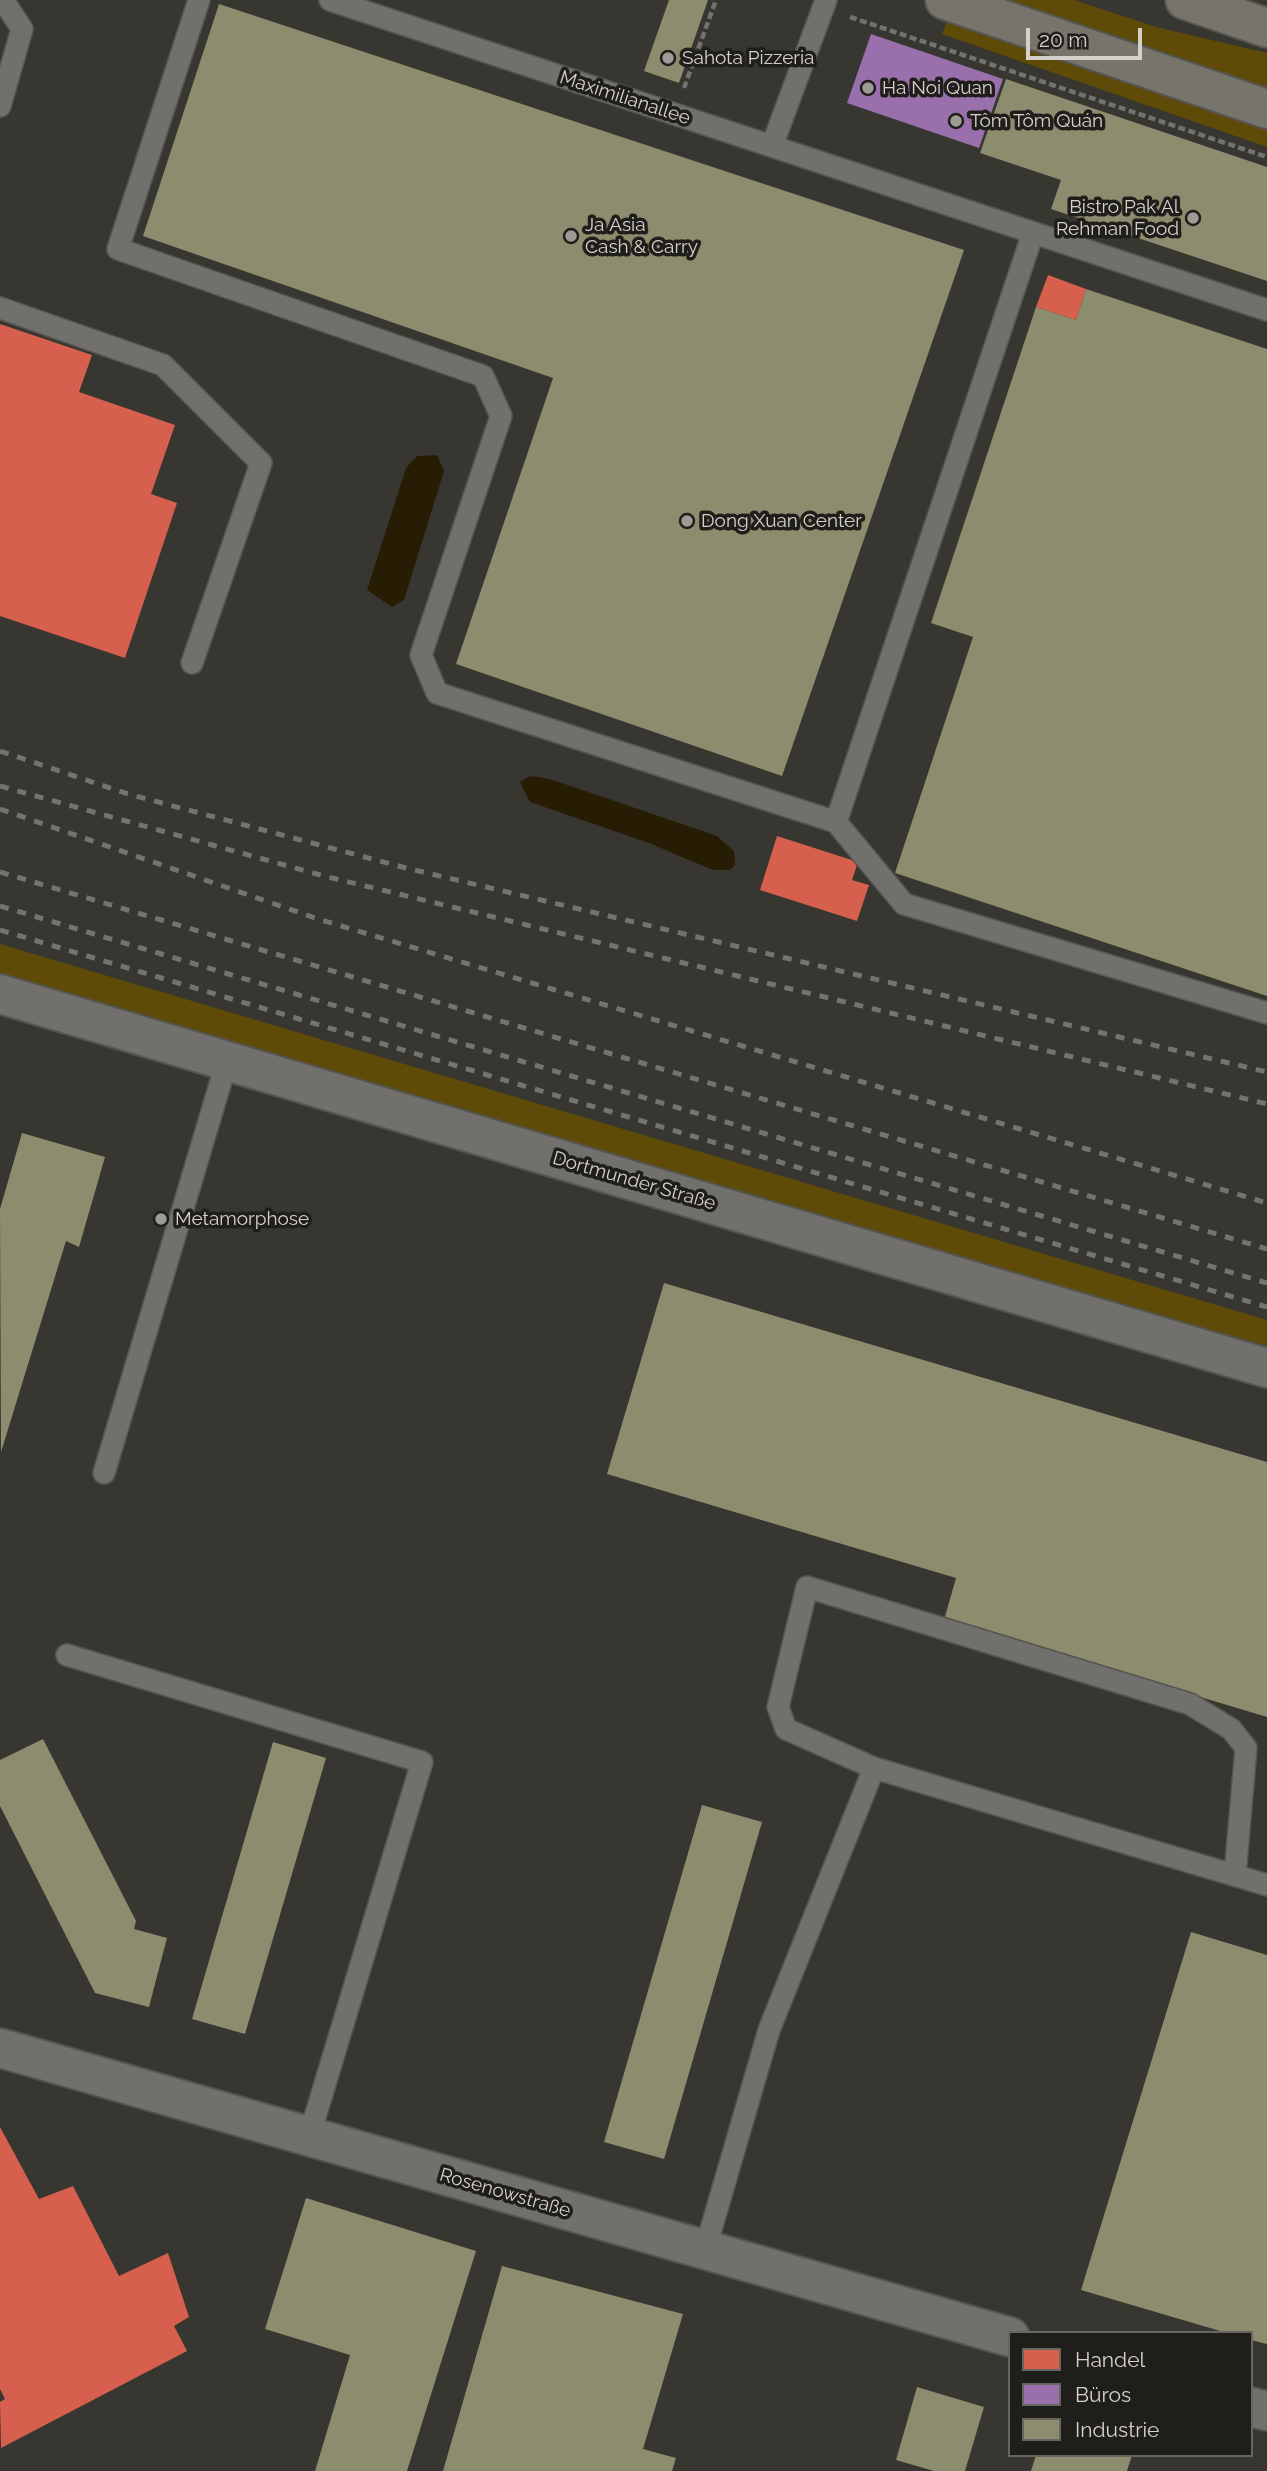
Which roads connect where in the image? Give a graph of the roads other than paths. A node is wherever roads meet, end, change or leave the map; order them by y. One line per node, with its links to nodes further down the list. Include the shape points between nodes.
1 (3, 0): 8 (lane, via 22,29)
2 (199, 0): 15 (lane, via 118,249 483,376 501,416 421,655 437,693)
3 (330, 0): 10 (lane, Maximilianallee)
4 (826, 0): 10 (lane)
5 (945, 0): 9 (main road)
6 (1185, 0): 7 (main road)
7 (1267, 27)
8 (0, 106)
9 (1267, 109)
10 (772, 146): 11 (lane, Maximilianallee)
11 (1033, 233): 13 (lane, Maximilianallee); 15 (lane)
12 (0, 308): 14 (lane, via 163,365 261,463)
13 (1267, 310)
14 (192, 663)
15 (836, 822): 17 (lane, via 904,904)
16 (0, 994): 18 (street, Dortmunder Straße)
17 (1267, 1013)
18 (227, 1061): 19 (street, Dortmunder Straße); 20 (lane)
19 (1267, 1368)
20 (104, 1473)
21 (66, 1655): 26 (lane, via 422,1762)
22 (874, 1768): 23 (lane); 23 (lane, via 786,1729 778,1707 807,1587 1190,1704 1231,1729 1246,1748); 27 (lane, via 769,2030)
23 (1235, 1875): 24 (lane)
24 (1267, 1885)
25 (0, 2048): 26 (street, Rosenowstraße)
26 (309, 2137): 27 (street, Rosenowstraße)
27 (705, 2250): 28 (street, Rosenowstraße)
28 (1008, 2336)

